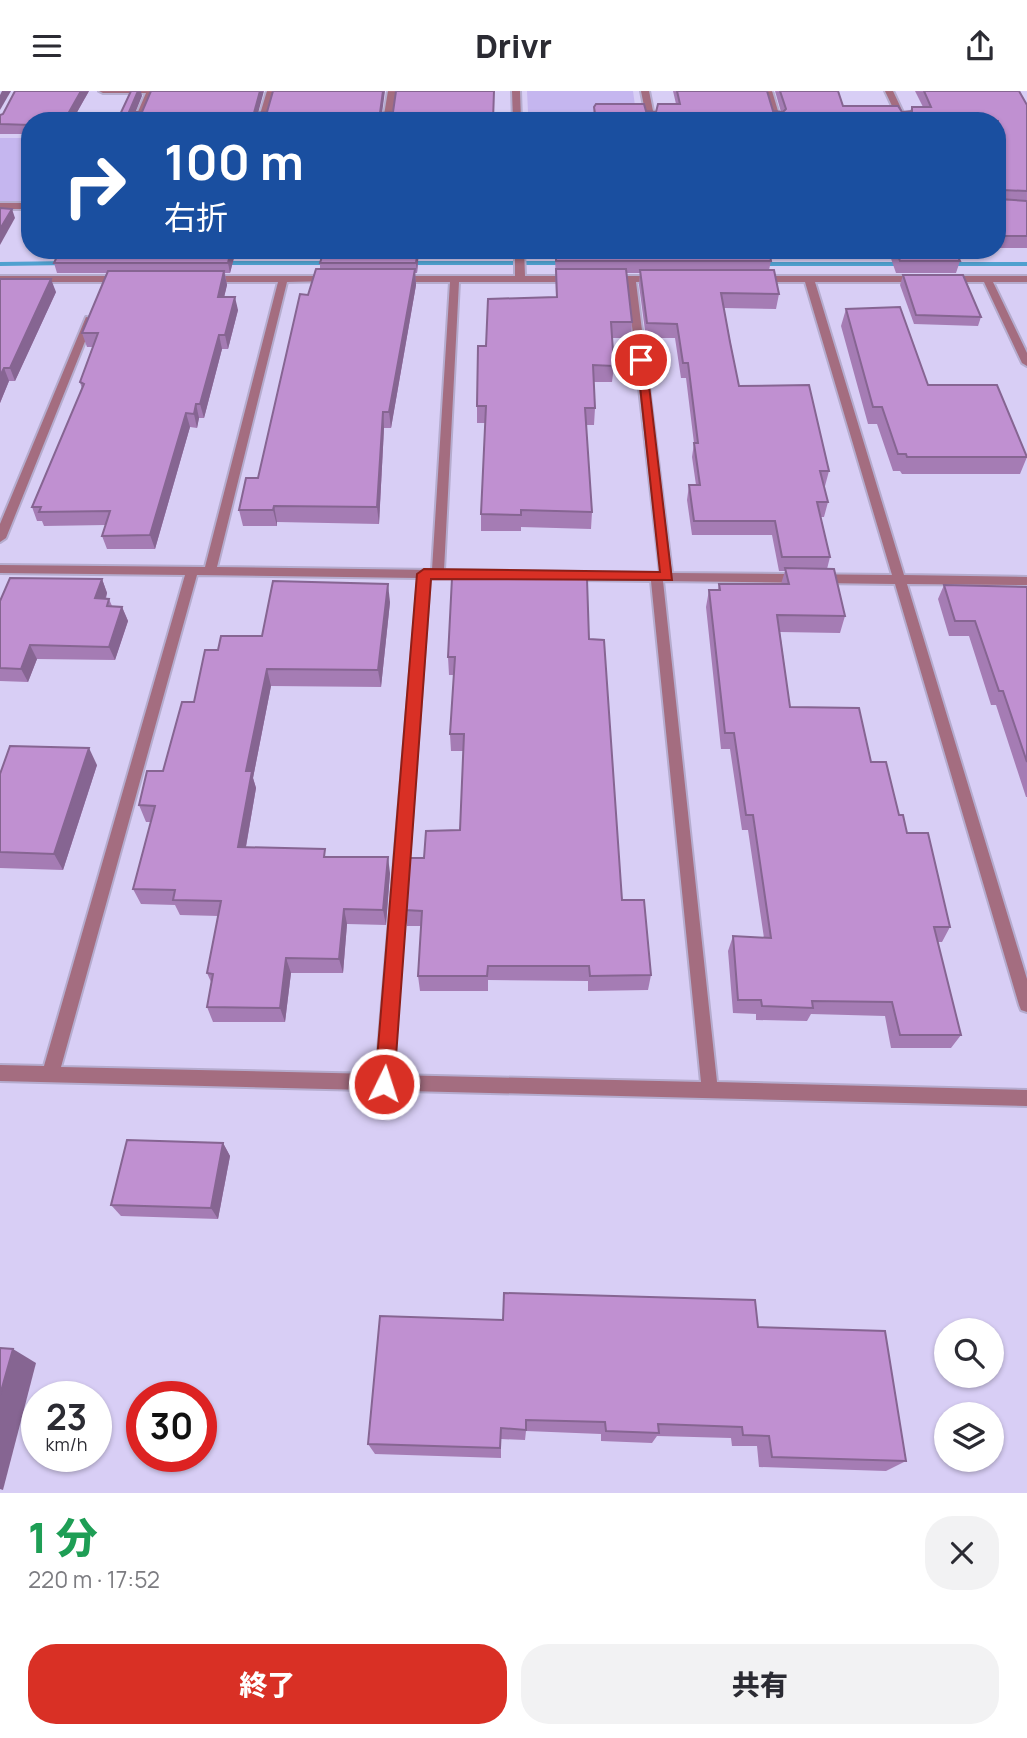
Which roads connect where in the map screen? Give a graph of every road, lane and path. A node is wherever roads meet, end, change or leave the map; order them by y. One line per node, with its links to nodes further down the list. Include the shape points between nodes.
1 (103, 91): 2 (street)
2 (150, 91): 9 (street)
3 (271, 91): 10 (street)
4 (392, 91): 11 (street)
5 (516, 91): 12 (street)
6 (645, 91): 13 (street)
7 (768, 91): 14 (street)
8 (889, 91): 15 (street)
9 (142, 112)
10 (265, 112)
11 (388, 112)
12 (517, 112)
13 (649, 112)
14 (774, 112)
15 (899, 112)
16 (0, 206): 17 (street)
17 (21, 206)
18 (519, 259): 19 (street)
19 (520, 275): 28 (street); 29 (street)
20 (809, 278): 33 (street); 34 (street); 45 (street)
21 (0, 279): 22 (street)
22 (106, 279): 23 (street); 36 (street)
23 (133, 279)
24 (201, 279): 25 (street)
25 (283, 279): 26 (street); 42 (street)
26 (336, 279)
27 (389, 279): 28 (street)
28 (455, 279): 43 (street)
29 (589, 279)
30 (603, 279): 31 (street)
31 (631, 279): 32 (street); 44 (street)
32 (672, 279)
33 (754, 279)
34 (987, 279): 35 (street); 38 (street)
35 (1027, 279)
36 (101, 291)
37 (96, 303): 39 (street)
38 (1027, 363)
39 (0, 538)
40 (0, 569): 41 (street)
41 (192, 571): 42 (street); 49 (street)
42 (210, 571): 43 (street)
43 (431, 574): 44 (street); 50 (street)
44 (662, 577): 45 (street); 51 (street)
45 (897, 579): 46 (street); 47 (street)
46 (1027, 581)
47 (1027, 1006)
48 (0, 1073): 49 (street)
49 (51, 1075): 50 (street)
50 (384, 1084): 51 (street)
51 (710, 1091): 52 (street)
52 (1027, 1098)

